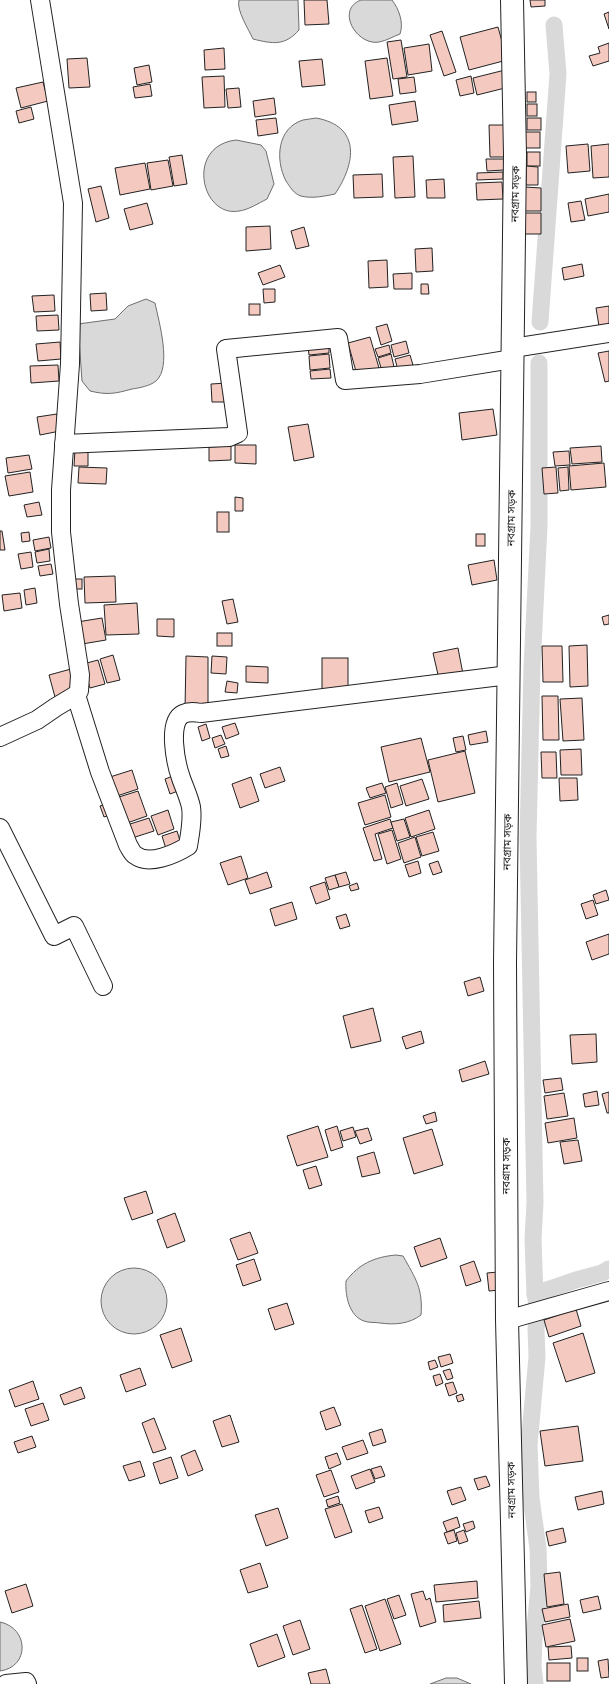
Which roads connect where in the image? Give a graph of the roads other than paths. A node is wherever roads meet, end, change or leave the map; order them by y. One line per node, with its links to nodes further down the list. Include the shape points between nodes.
1 (40, 0): 5 (street, via 73,202 70,364)
2 (512, 0): 4 (main road, নবগ্রাম সড়ক, via 515,155)
3 (609, 333): 4 (street)
4 (513, 354): 5 (street, via 420,374 345,380 338,338 226,349 238,433 229,436); 6 (main road, নবগ্রাম সড়ক)
5 (64, 444): 7 (street, via 61,532 80,675 79,691)
6 (509, 675): 7 (street, via 182,714 178,718 174,735 180,776 191,806 188,846 178,852 144,860 134,855 128,845 100,772); 12 (main road, নবগ্রাম সড়ক, via 505,963)
7 (76, 695): 8 (street, via 37,720)
8 (0, 737)
9 (0, 828): 10 (street, via 54,936 74,926)
10 (104, 986)
11 (604, 1292): 12 (street)
12 (513, 1319): 15 (main road, নবগ্রাম সড়ক)
13 (6, 1684): 14 (street)
14 (27, 1684)
15 (516, 1684)

